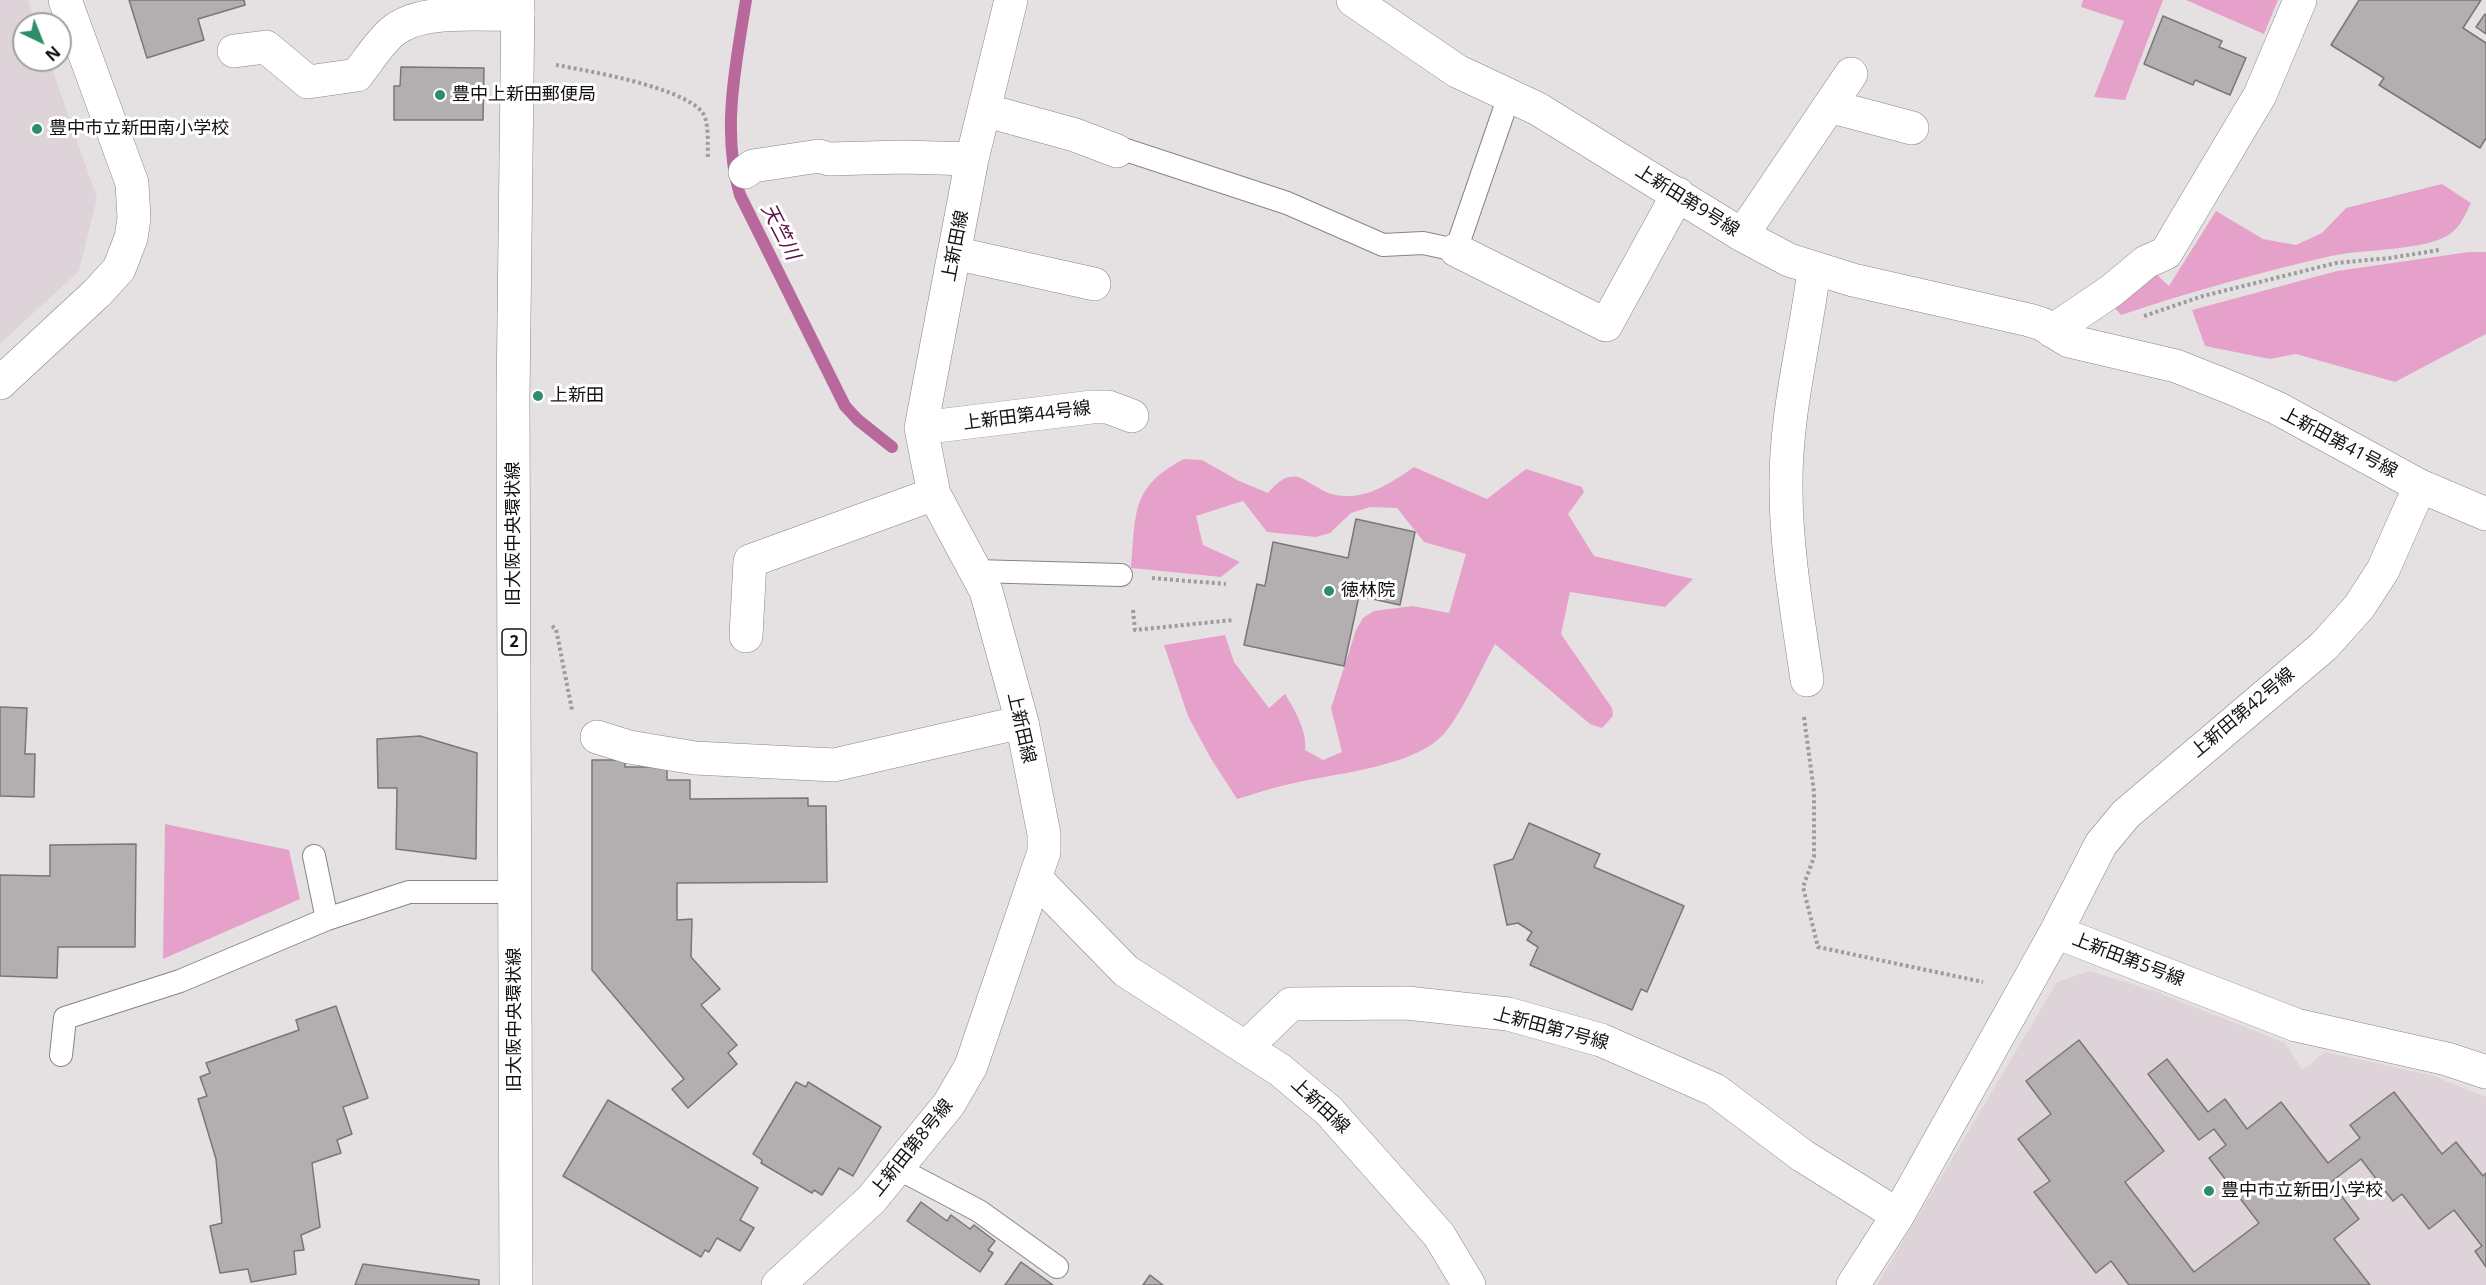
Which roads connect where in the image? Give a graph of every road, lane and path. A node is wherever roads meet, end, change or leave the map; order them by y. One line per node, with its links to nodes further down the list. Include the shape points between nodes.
1 (65, 0): 26 (street, via 132,183 134,218 119,269)
2 (1011, 0): 11 (street, 上新田線)
3 (1353, 0): 9 (street, 上新田第9号線, via 1457,71)
4 (2300, 0): 25 (street, via 2260,95 2166,253 2146,262)
5 (518, 7): 6 (street, via 407,22 392,32 357,75 308,82 266,47); 44 (street, 旧大阪中央環状線 / 2, via 513,385)
6 (234, 51)
7 (548, 64): 15 (path, via 618,78 691,101 705,119)
8 (1851, 74): 10 (street)
9 (1509, 96): 17 (street, 上新田第9号線, via 1538,109); 19 (lane)
10 (1828, 106): 12 (street); 18 (street)
11 (984, 110): 13 (street); 14 (street, 上新田線)
12 (1912, 128)
13 (1117, 151): 19 (lane, via 1126,150 1287,203 1383,245 1423,243)
14 (972, 159): 16 (street, via 819,156 753,166); 21 (street, 上新田線)
15 (710, 169)
16 (745, 172)
17 (1678, 194): 18 (street, 上新田第9号線); 19 (street, via 1605,325)
18 (1742, 235): 22 (street, 上新田第9号線)
19 (1456, 249)
20 (2439, 250): 24 (path, via 2336,263 2203,296)
21 (954, 253): 23 (street); 28 (street, 上新田線)
22 (1814, 270): 25 (street, 上新田第9号線, via 2028,320); 39 (street, via 1795,382 1786,487 1793,586)
23 (1095, 284)
24 (2142, 316)
25 (2052, 331): 29 (street, 上新田第41号線, via 2069,341 2192,372 2277,408)
26 (0, 383)
27 (1132, 416): 28 (street, 上新田第44号線, via 1108,407 1092,407)
28 (921, 428): 30 (street, 上新田線)
29 (2420, 486): 31 (street, 上新田第41号線); 46 (street, 上新田第42号線, via 2383,570 2359,607 2324,646 2126,814 2101,844)
30 (934, 494): 32 (street, 上新田線); 38 (street, via 750,561)
31 (2486, 514)
32 (975, 571): 33 (lane); 40 (street, 上新田線, via 986,591)
33 (1121, 575): 34 (path)
34 (1226, 584)
35 (1133, 610): 37 (path, via 1135,630)
36 (544, 620): 41 (path, via 556,629 576,724)
37 (1233, 620)
38 (746, 636)
39 (1807, 680): 47 (path, via 1800,693 1814,792 1814,857 1803,887 1818,947)
40 (1022, 722): 41 (street, via 834,765 695,758 629,747); 43 (street, 上新田線, via 1044,834 1044,852)
41 (597, 737)
42 (314, 856): 45 (lane)
43 (1035, 878): 48 (street, 上新田線, via 1126,971); 51 (street, 上新田第8号線, via 971,1065 950,1104)
44 (514, 892): 45 (lane, via 409,892); 54 (street, 旧大阪中央環状線 / 2)
45 (327, 919): 49 (lane, via 180,981 65,1017)
46 (2055, 932): 47 (street, 上新田第5号線); 50 (street, 上新田第5号線, via 2296,1025 2447,1059)
47 (2024, 991): 52 (street, 上新田第5号線)
48 (1246, 1047): 52 (street, 上新田第7号線, via 1291,1004 1407,1003 1508,1014 1601,1040 1715,1090 1803,1156); 56 (street, 上新田線, via 1301,1086 1351,1134 1439,1235)
49 (61, 1055)
50 (2486, 1072)
51 (898, 1169): 53 (lane, via 979,1211); 55 (street, 上新田第8号線, via 871,1200)
52 (1898, 1215): 57 (street, 上新田第5号線)
53 (1058, 1267)
54 (516, 1285)
55 (778, 1285)
56 (1469, 1285)
57 (1853, 1285)

